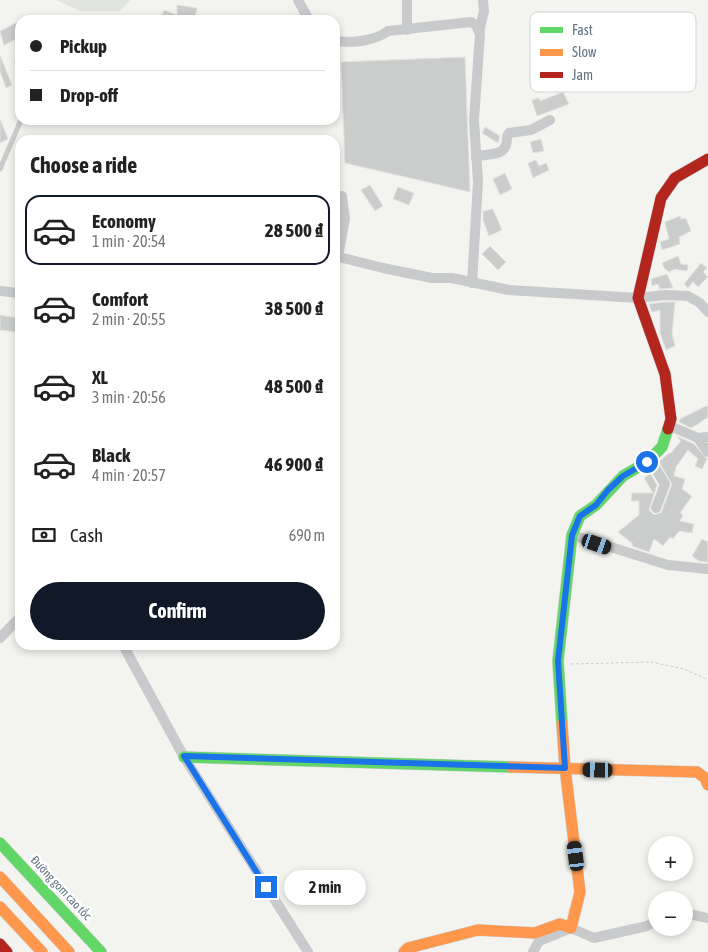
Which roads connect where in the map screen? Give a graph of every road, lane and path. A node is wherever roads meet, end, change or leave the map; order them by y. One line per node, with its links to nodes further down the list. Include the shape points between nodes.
1 (298, 0): 4 (street)
2 (407, 0): 5 (street)
3 (483, 0): 6 (street)
4 (306, 15)
5 (407, 30): 6 (street, via 471,22); 7 (street, via 388,31 382,36 346,43)
6 (479, 32): 10 (street, via 474,120)
7 (340, 41)
8 (550, 120): 10 (street, via 530,130 509,133 502,151)
9 (19, 125): 12 (lane)
10 (476, 157): 16 (street, via 477,205)
11 (708, 159): 21 (main road, via 675,178 661,198)
12 (0, 169)
13 (342, 196): 14 (street, via 345,219)
14 (340, 242)
15 (340, 257): 16 (street, via 399,272)
16 (472, 283): 21 (street, via 509,290)
17 (0, 286): 19 (lane)
18 (15, 289): 19 (street)
19 (0, 291): 20 (street)
20 (15, 293)
21 (638, 298): 22 (street, via 688,296); 23 (main road, via 664,374)
22 (708, 312)
23 (670, 426): 24 (street); 26 (main road, via 662,446)
24 (703, 437): 25 (street)
25 (708, 452)
26 (650, 460): 27 (street, via 665,484); 28 (main road, via 623,476 596,505 580,516)
27 (656, 508)
28 (572, 535): 29 (street, via 668,565); 33 (main road)
29 (708, 569)
30 (15, 622): 31 (street)
31 (0, 638)
32 (126, 650): 35 (street)
33 (558, 661): 34 (path, via 579,665 651,662 684,669); 36 (main road)
34 (708, 680)
35 (184, 756): 36 (main road); 50 (street)
36 (565, 768): 37 (main road, via 698,772); 44 (main road, via 580,892)
37 (708, 785)
38 (0, 843): 49 (main road, Đường gom cao tốc)
39 (0, 877): 48 (main road)
40 (0, 907): 47 (main road)
41 (693, 915): 42 (street)
42 (708, 918)
43 (648, 925): 44 (street, via 594,938)
44 (571, 928): 51 (main road, via 560,924 535,933 478,930 408,948); 52 (street, via 539,940)
45 (0, 944): 46 (main road)
46 (7, 952)
47 (42, 952)
48 (69, 952)
49 (101, 952)
50 (308, 952)
51 (404, 952)
52 (533, 952)

